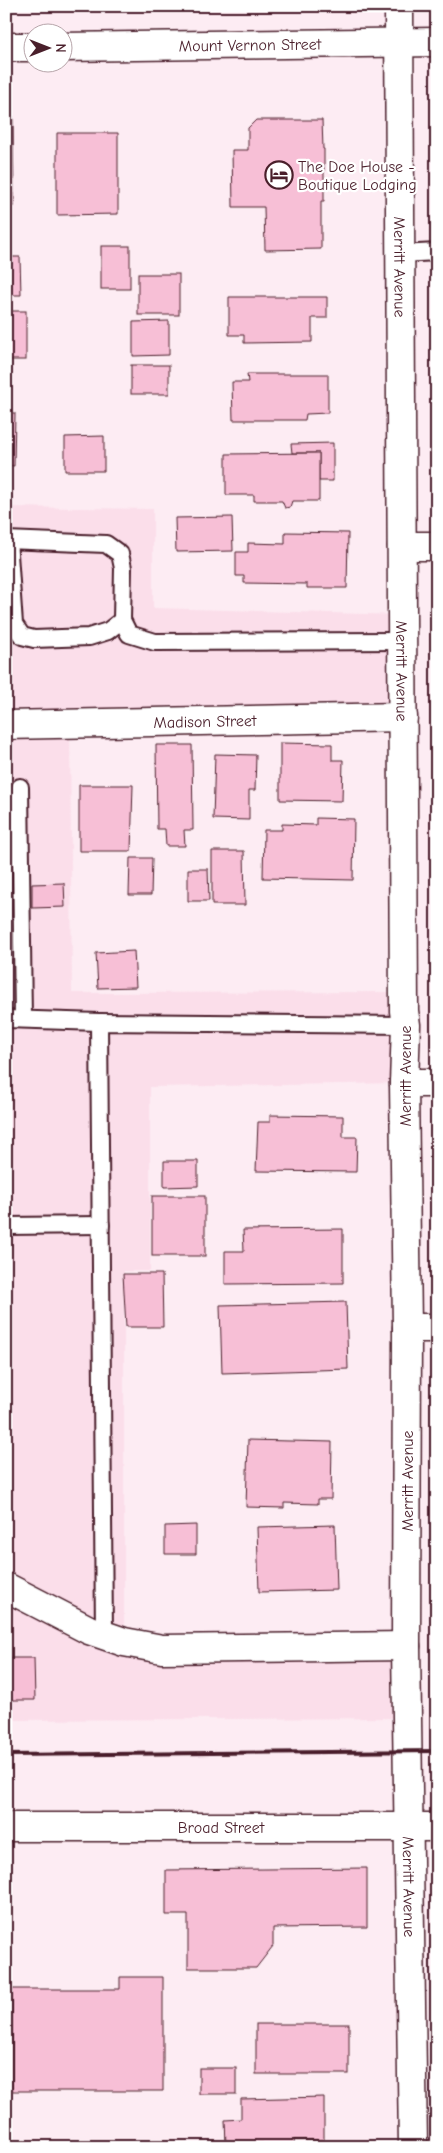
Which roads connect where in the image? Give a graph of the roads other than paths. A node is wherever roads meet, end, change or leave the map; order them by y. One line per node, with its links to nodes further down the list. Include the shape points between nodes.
1 (399, 6): 3 (street, Merritt Avenue)
2 (437, 42): 3 (street, Mount Vernon Street)
3 (399, 43): 6 (street, Mount Vernon Street); 8 (street, Merritt Avenue)
4 (6, 47): 5 (street)
5 (22, 47)
6 (72, 47)
7 (437, 252): 8 (lane)
8 (400, 254): 10 (street, Merritt Avenue)
9 (7, 540): 12 (lane, via 106,544 120,554 123,568); 12 (lane, via 14,624 22,636 34,639 89,637 108,631)
10 (402, 546): 11 (street); 13 (street, Merritt Avenue)
11 (437, 546)
12 (122, 620): 13 (lane, via 129,634 155,642)
13 (403, 641): 14 (street, Merritt Avenue)
14 (403, 717): 15 (street, Madison Street); 20 (street, Merritt Avenue)
15 (6, 725)
16 (20, 787): 18 (lane)
17 (6, 1019): 18 (lane)
18 (23, 1019): 19 (lane)
19 (99, 1022): 20 (lane); 23 (lane)
20 (406, 1025): 21 (street, Merritt Avenue)
21 (404, 1083): 22 (street); 25 (street, Merritt Avenue)
22 (437, 1083)
23 (101, 1225): 24 (lane); 28 (lane)
24 (6, 1226)
25 (407, 1328): 26 (street); 29 (street, Merritt Avenue)
26 (437, 1328)
27 (6, 1587): 28 (street)
28 (104, 1635): 29 (street, via 162,1649)
29 (406, 1646): 31 (street, Merritt Avenue)
30 (6, 1827): 31 (street, Broad Street)
31 (410, 1828): 32 (street, Broad Street); 33 (street, Merritt Avenue)
32 (437, 1828)
33 (413, 2147)

